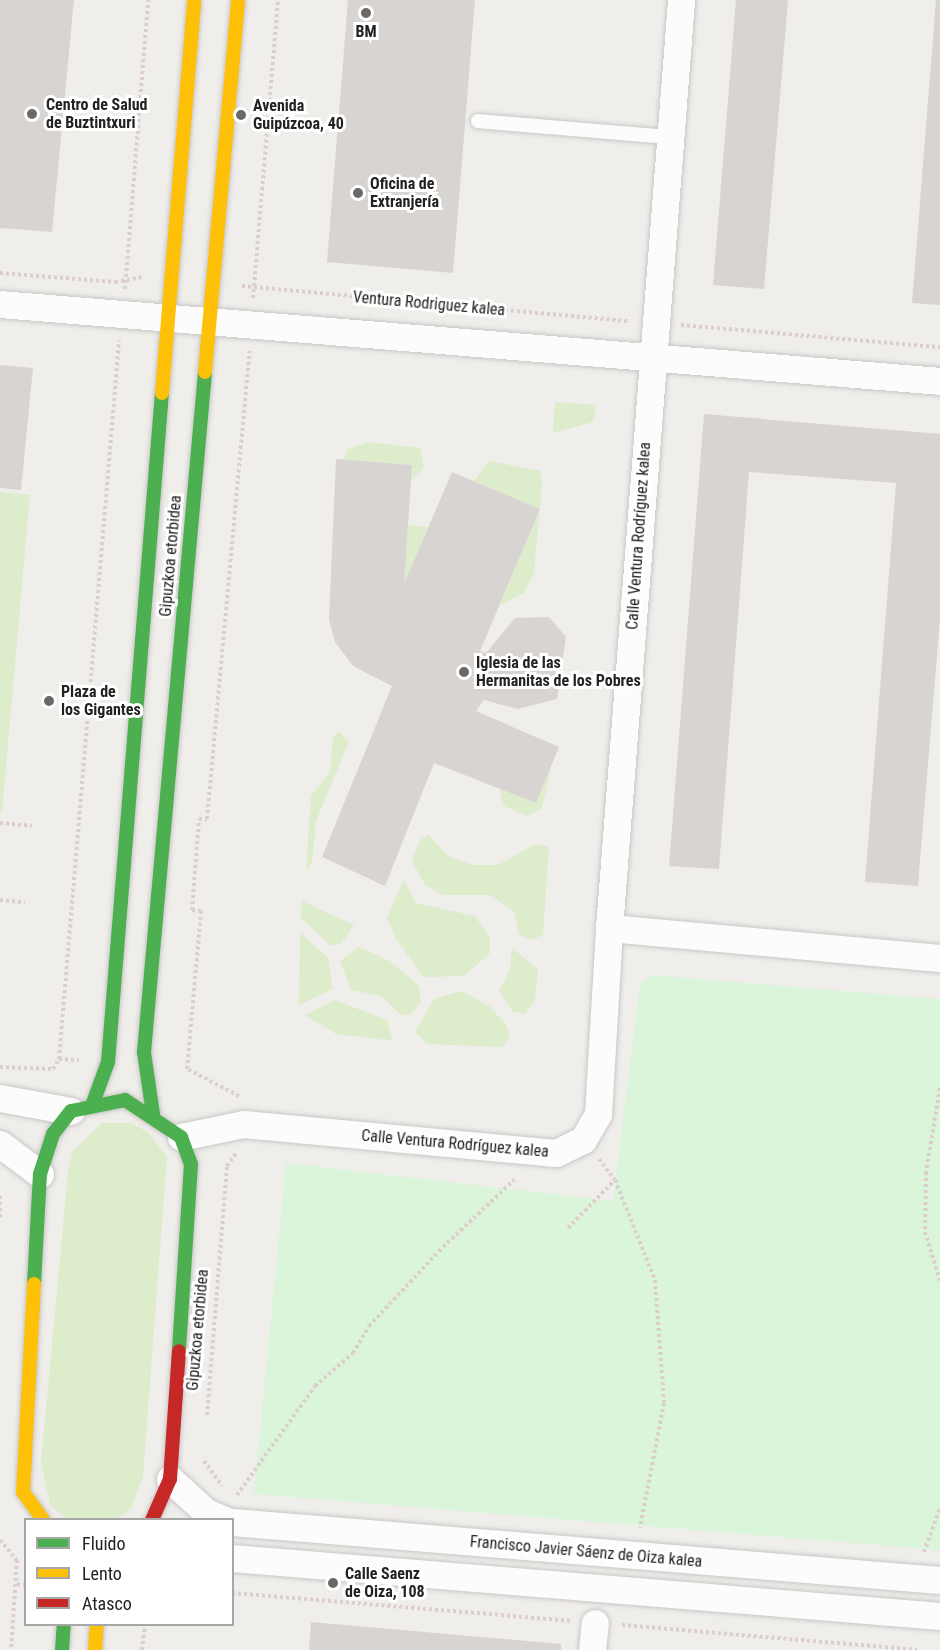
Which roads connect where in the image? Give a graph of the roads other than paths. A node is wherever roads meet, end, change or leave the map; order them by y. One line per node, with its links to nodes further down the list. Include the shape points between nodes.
1 (194, 0): 7 (main road, Gipuzkoa etorbidea)
2 (238, 0): 8 (main road, Gipuzkoa etorbidea)
3 (681, 0): 5 (street, Calle Ventura Rodríguez kalea)
4 (478, 121): 5 (lane)
5 (670, 136): 9 (street, Calle Ventura Rodríguez kalea)
6 (0, 304): 7 (street)
7 (167, 319): 8 (street); 14 (main road, Gipuzkoa etorbidea, via 108,1062)
8 (208, 320): 9 (street); 15 (main road, Gipuzkoa etorbidea, via 144,1052)
9 (652, 358): 10 (street); 11 (street, Calle Ventura Rodríguez kalea)
10 (940, 381)
11 (609, 928): 12 (street); 16 (street, Calle Ventura Rodríguez kalea, via 598,1114 583,1140 556,1153 243,1124)
12 (940, 958)
13 (0, 1098): 14 (street)
14 (82, 1107): 15 (main road, via 125,1100); 18 (main road, Gipuzkoa etorbidea, via 53,1134)
15 (153, 1114): 16 (main road)
16 (181, 1137): 19 (main road, via 190,1164)
17 (0, 1144): 18 (street)
18 (40, 1174): 21 (main road, Gipuzkoa etorbidea, via 23,1492)
19 (170, 1479): 20 (street, Francisco Javier Sáenz de Oiza kalea, via 206,1512); 22 (main road)
20 (230, 1514): 24 (street, Francisco Javier Sáenz de Oiza kalea, via 630,1555)
21 (42, 1518)
22 (153, 1518)
23 (234, 1558): 25 (street, Francisco Javier Sáenz de Oiza kalea)
24 (940, 1581)
25 (940, 1616)
26 (595, 1623): 31 (street)
27 (64, 1626): 29 (main road)
28 (97, 1626): 30 (main road)
29 (62, 1650)
30 (95, 1650)
31 (592, 1650)

